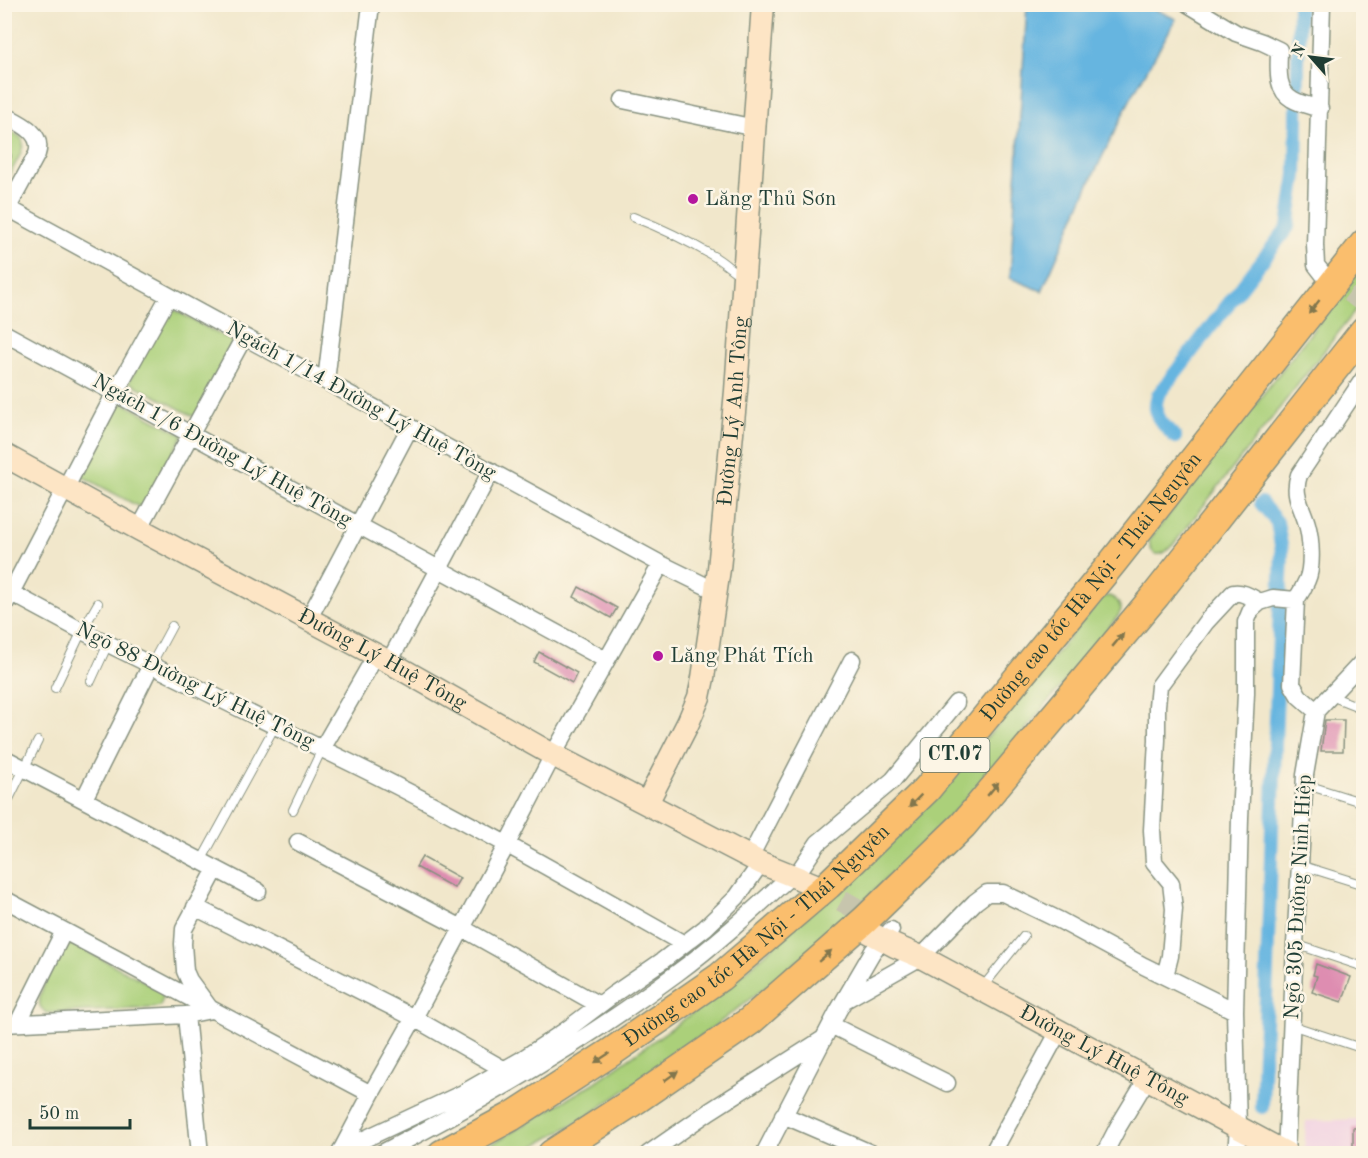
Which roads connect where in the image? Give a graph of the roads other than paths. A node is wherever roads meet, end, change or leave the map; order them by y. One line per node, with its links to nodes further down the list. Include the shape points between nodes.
1 (371, 4): 21 (street)
2 (763, 4): 8 (main road, Đường Lý Anh Tông)
3 (1188, 4): 6 (street, via 1236,33 1279,50 1282,90 1291,99)
4 (1322, 4): 6 (street)
5 (623, 100): 8 (street)
6 (1320, 109): 14 (street, via 1315,245 1316,265)
7 (4, 115): 11 (street, via 24,125 39,147)
8 (754, 128): 15 (main road, Đường Lý Anh Tông)
9 (4, 155): 10 (lane)
10 (4, 162)
11 (6, 212): 16 (street, Ngách 1/14 Đường Lý Huệ Tông)
12 (633, 217): 15 (lane, via 683,239)
13 (1364, 244): 108 (highway, Đường cao tốc Hà Nội - Thái Nguyên / CT.07, one-way to 108, via 1113,562 911,805 828,885 720,977 511,1117)
14 (1323, 274)
15 (744, 277): 32 (main road, Đường Lý Anh Tông)
16 (169, 296): 19 (street, Ngách 1/14 Đường Lý Huệ Tông); 22 (street)
17 (1364, 331): 109 (highway, CT.07, one-way to 17, via 750,1021 865,920 963,825 1156,595)
18 (4, 333): 22 (street, Ngách 1/6 Đường Lý Huệ Tông)
19 (244, 337): 21 (street, Ngách 1/14 Đường Lý Huệ Tông); 24 (street)
20 (1364, 378): 35 (street, via 1296,483 1296,495 1308,526 1310,557 1308,578)
21 (326, 381): 23 (street, Ngách 1/14 Đường Lý Huệ Tông)
22 (115, 393): 24 (street, Ngách 1/6 Đường Lý Huệ Tông); 27 (street)
23 (410, 427): 26 (street, Ngách 1/14 Đường Lý Huệ Tông); 28 (street)
24 (191, 434): 28 (street, Ngách 1/6 Đường Lý Huệ Tông); 29 (street)
25 (4, 455): 27 (main road, Đường Lý Huệ Tông)
26 (491, 471): 30 (street, Ngách 1/14 Đường Lý Huệ Tông); 31 (street, Ngõ 88 Đường Lý Huệ Tông)
27 (65, 489): 29 (main road, Đường Lý Huệ Tông); 33 (street)
28 (357, 525): 31 (street, Ngách 1/6 Đường Lý Huệ Tông); 37 (street)
29 (139, 529): 37 (main road, Đường Lý Huệ Tông)
30 (661, 564): 32 (street, Ngách 1/14 Đường Lý Huệ Tông); 42 (street)
31 (439, 569): 41 (street, Ngõ 88 Đường Lý Huệ Tông); 42 (street, Ngách 1/6 Đường Lý Huệ Tông)
32 (716, 591): 60 (main road, Đường Lý Anh Tông, via 697,703)
33 (7, 596): 39 (street, Ngõ 88 Đường Lý Huệ Tông)
34 (1267, 600): 35 (street); 82 (street, via 1233,593 1206,622 1159,686 1153,851 1154,862 1171,883 1174,909); 88 (street, via 1251,610 1246,622)
35 (1293, 600): 51 (street, via 1292,684)
36 (98, 603): 39 (lane)
37 (309, 618): 41 (main road, Đường Lý Huệ Tông)
38 (172, 626): 45 (lane)
39 (82, 631): 40 (street, Ngõ 88 Đường Lý Huệ Tông); 47 (lane)
40 (108, 644): 45 (street, Ngõ 88 Đường Lý Huệ Tông); 46 (lane)
41 (383, 659): 54 (street, Ngõ 88 Đường Lý Huệ Tông); 55 (main road, Đường Lý Huệ Tông)
42 (606, 660): 55 (street)
43 (852, 660): 66 (street)
44 (1364, 660): 48 (street)
45 (151, 665): 52 (street, Ngõ 88 Đường Lý Huệ Tông); 59 (street)
46 (91, 681)
47 (55, 688)
48 (1331, 696): 50 (lane); 51 (street)
49 (956, 703): 69 (street, via 893,780 818,843)
50 (1364, 709)
51 (1316, 711): 58 (street, Ngõ 305 Đường Ninh Hiệp)
52 (275, 726): 54 (street, Ngõ 88 Đường Lý Huệ Tông); 67 (lane)
53 (38, 741): 57 (lane)
54 (322, 748): 63 (lane); 65 (street)
55 (553, 755): 60 (main road, Đường Lý Huệ Tông); 65 (street)
56 (4, 758): 57 (street)
57 (25, 768): 59 (street); 62 (lane)
58 (1304, 784): 61 (lane); 68 (street, Ngõ 305 Đường Ninh Hiệp)
59 (84, 799): 67 (street)
60 (647, 803): 66 (main road, Đường Lý Huệ Tông)
61 (1364, 803)
62 (4, 808)
63 (292, 810)
64 (298, 842): 74 (street)
65 (507, 844): 74 (street); 78 (street)
66 (756, 860): 69 (main road, Đường Lý Huệ Tông); 78 (street, via 737,897)
67 (208, 865): 71 (street); 73 (street)
68 (1300, 865): 70 (lane); 79 (street, Ngõ 305 Đường Ninh Hiệp)
69 (799, 884): 107 (street, via 741,921 678,973 577,1043)
70 (1364, 885)
71 (258, 891)
72 (4, 899): 76 (street)
73 (195, 907): 87 (street, via 184,929 185,971); 91 (street)
74 (462, 928): 86 (street); 91 (street)
75 (879, 930): 80 (main road, Đường Lý Huệ Tông); 85 (street, via 873,951)
76 (64, 931): 83 (street); 92 (street)
77 (1024, 936): 84 (lane)
78 (684, 944): 86 (street)
79 (1294, 944): 81 (lane); 93 (street, Ngõ 305 Đường Ninh Hiệp)
80 (921, 957): 82 (street, via 981,897 1003,893); 84 (main road, Đường Lý Huệ Tông); 85 (street)
81 (1364, 967)
82 (1165, 976): 88 (street)
83 (162, 981): 87 (street); 90 (street, via 166,1004)
84 (980, 989): 94 (main road, Đường Lý Huệ Tông)
85 (845, 1000): 95 (street)
86 (599, 1005): 97 (street)
87 (211, 1010): 89 (street); 100 (street)
88 (1234, 1011): 103 (street)
89 (186, 1015): 90 (street); 106 (street)
90 (149, 1017): 92 (street)
91 (414, 1018): 97 (street); 100 (street)
92 (11, 1023)
93 (1292, 1025): 96 (lane); 105 (street, Ngõ 305 Đường Ninh Hiệp)
94 (1059, 1031): 98 (main road, Đường Lý Huệ Tông); 113 (street)
95 (828, 1032): 99 (street); 101 (street); 110 (street)
96 (1364, 1049)
97 (503, 1069): 104 (street, via 463,1093)
98 (1147, 1079): 102 (street); 103 (main road, Đường Lý Huệ Tông)
99 (947, 1083)
100 (371, 1094): 104 (street)
101 (783, 1115): 111 (street); 112 (street)
102 (1118, 1127): 114 (street); 115 (street)
103 (1238, 1128): 105 (main road, Đường Lý Huệ Tông); 116 (street)
104 (337, 1151)
105 (1286, 1153)
106 (200, 1154)
107 (380, 1154)
108 (442, 1154)
109 (552, 1154)
110 (648, 1154)
111 (764, 1154)
112 (873, 1154)
113 (992, 1154)
114 (1104, 1154)
115 (1119, 1154)
116 (1236, 1154)

